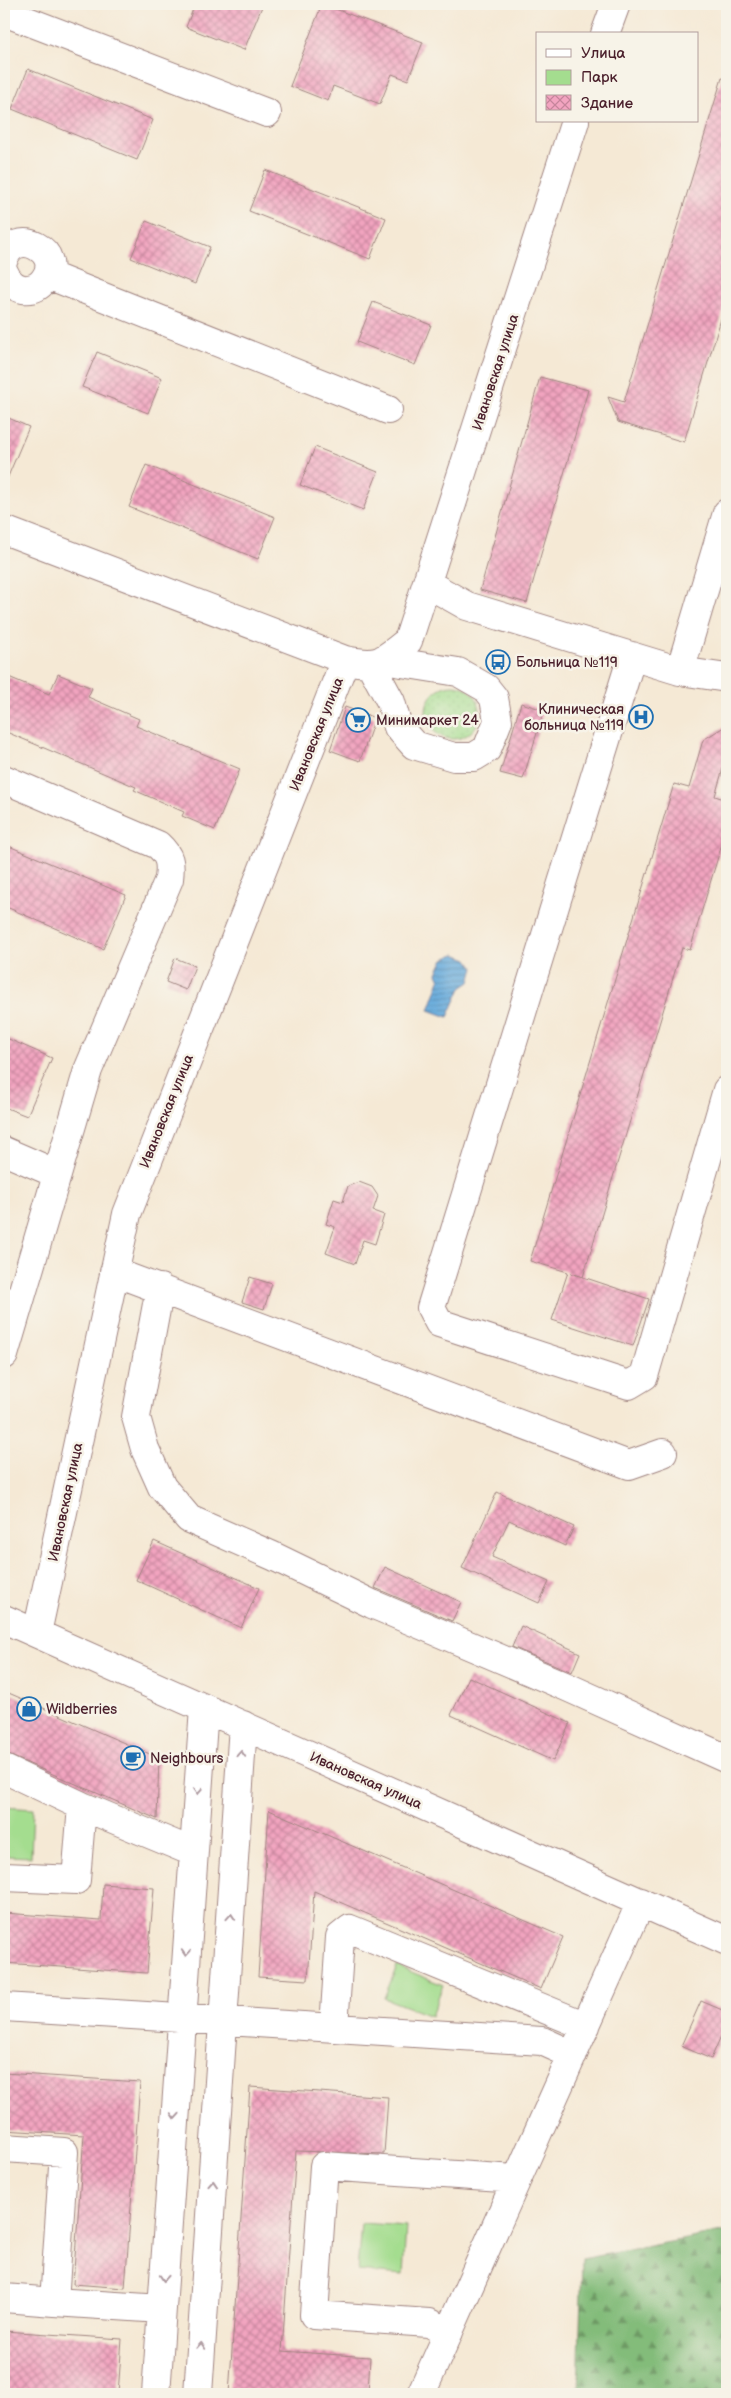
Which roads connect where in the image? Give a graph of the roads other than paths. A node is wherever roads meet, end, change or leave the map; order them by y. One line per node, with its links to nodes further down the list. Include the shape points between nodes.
1 (616, 4): 3 (street)
2 (4, 12): 4 (street)
3 (606, 32)
4 (267, 113)
5 (575, 122): 12 (street, Ивановская улица)
6 (4, 258): 8 (street, via 12,247 23,242 36,244 50,263)
7 (4, 272): 8 (street, via 7,280 17,288 29,290 40,285)
8 (48, 275): 9 (street)
9 (388, 410)
10 (727, 513): 15 (street)
11 (4, 530): 14 (street, Ивановская улица)
12 (428, 584): 13 (street, via 467,606); 14 (street, Ивановская улица, via 408,641)
13 (632, 656): 15 (street); 18 (street, via 431,1308 439,1324 629,1385 644,1376)
14 (366, 661): 21 (street, Ивановская улица, via 140,1177 127,1214)
15 (680, 671): 16 (street)
16 (727, 678)
17 (4, 779): 20 (street, via 158,845 171,862 169,879 88,1070)
18 (727, 1090)
19 (4, 1151): 20 (street)
20 (56, 1174): 23 (street)
21 (114, 1272): 22 (street); 26 (street, Ивановская улица)
22 (160, 1288): 24 (street, via 629,1465); 29 (street, via 136,1417 145,1449 162,1487 189,1519 372,1604)
23 (4, 1355)
24 (663, 1453)
25 (4, 1619): 26 (street)
26 (37, 1634): 27 (street, Ивановская улица)
27 (204, 1708): 28 (street, Ивановская улица); 32 (street, one-way to 32)
28 (243, 1725): 34 (street, Ивановская улица); 38 (street, one-way to 28)
29 (727, 1759)
30 (4, 1769): 31 (street)
31 (82, 1806): 32 (street); 33 (street, via 76,1880)
32 (193, 1852): 37 (street, one-way to 37)
33 (4, 1877)
34 (641, 1902): 35 (street, Ивановская улица); 39 (street)
35 (727, 1941)
36 (4, 2007): 37 (street)
37 (182, 2017): 38 (street); 46 (street, one-way to 46)
38 (224, 2020): 40 (street); 49 (street, one-way to 38)
39 (586, 2026): 40 (street, via 350,1929 340,1937); 41 (street)
40 (334, 2027): 41 (street, via 542,2041)
41 (573, 2055): 43 (street)
42 (4, 2148): 45 (street, via 64,2152)
43 (517, 2179): 47 (street); 47 (street, via 324,2166 314,2315 429,2323)
44 (4, 2298): 45 (street)
45 (54, 2302): 46 (street)
46 (162, 2309): 48 (street)
47 (449, 2332): 50 (street)
48 (156, 2394)
49 (198, 2394)
50 (421, 2394)

